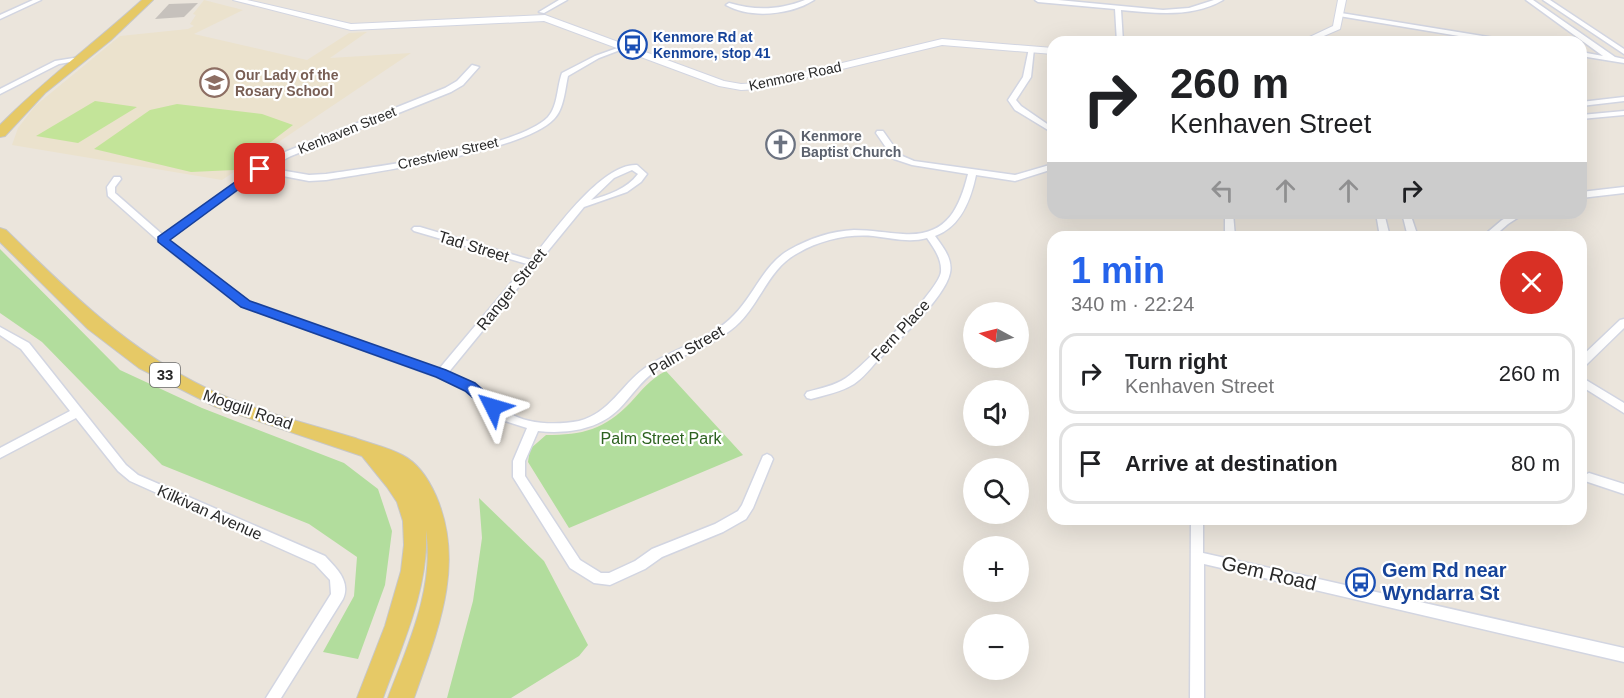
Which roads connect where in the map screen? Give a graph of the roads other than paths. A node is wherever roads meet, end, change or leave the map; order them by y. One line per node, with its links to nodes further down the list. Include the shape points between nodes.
1 (38, 0): 15 (street)
2 (137, 0): 30 (main road)
3 (148, 0): 30 (main road)
4 (237, 0): 16 (street, Kenmore Road, via 351,27 534,20)
5 (564, 0): 16 (street)
6 (811, 0): 13 (street, via 770,13 749,13)
7 (1038, 0): 12 (street)
8 (1220, 0): 14 (street, via 1177,12)
9 (1342, 0): 17 (street)
10 (1529, 0): 21 (street)
11 (1546, 0): 27 (street)
12 (1097, 2): 14 (street)
13 (729, 5)
14 (1118, 7): 18 (street)
15 (2, 15)
16 (544, 15): 23 (street, Kenmore Road)
17 (1341, 15): 19 (street, via 1332,31); 20 (street)
18 (1120, 36)
19 (1319, 36)
20 (1470, 36)
21 (1580, 36)
22 (1587, 41): 31 (street)
23 (614, 43): 24 (street, Kenmore Road); 29 (street, Crestview Street)
24 (625, 47): 25 (street, Kenmore Road, via 722,84 741,87 759,86 935,42); 29 (street, Crestview Street)
25 (1031, 49): 26 (street, Kenmore Road); 39 (street, via 1027,77 1012,100)
26 (1047, 50)
27 (1624, 52)
28 (1587, 55): 31 (street)
29 (597, 57): 44 (street, Crestview Street, via 565,75 552,117 530,132 429,159 326,177 309,178)
30 (75, 59): 34 (street, via 57,62); 40 (main road, via 21,101); 42 (main road)
31 (1614, 60): 32 (street)
32 (1624, 61)
33 (475, 67): 44 (street, Kenhaven Street, via 448,90)
34 (0, 92)
35 (1624, 99): 36 (street)
36 (1587, 103)
37 (1624, 113): 38 (street)
38 (1587, 116)
39 (1047, 127)
40 (0, 128)
41 (880, 133): 45 (street, via 890,150 904,161)
42 (0, 134)
43 (1047, 168): 45 (street, via 1015,178)
44 (260, 169): 55 (street, Kenhaven Street)
45 (973, 172): 54 (street, via 963,206)
46 (117, 179): 55 (street, Palm Street, via 111,194)
47 (1624, 189): 48 (street)
48 (1587, 194)
49 (581, 205): 49 (street, Ranger Street, via 618,192 638,182 643,174 634,167 620,170 602,182); 56 (street, Ranger Street)
50 (1510, 219): 52 (street)
51 (417, 229): 56 (street, Tad Street)
52 (1494, 231)
53 (0, 233): 66 (main road, Moggill Road / 33, via 100,332 145,364 206,396)
54 (931, 237): 62 (street, Fern Place, via 945,260 946,273 936,292 853,379 838,388); 65 (street, Palm Street, via 856,232 797,249 785,256 756,297 718,336 647,371 599,418 574,425)
55 (162, 240): 60 (street, Palm Street, via 245,304)
56 (532, 263): 60 (street, Ranger Street)
57 (1624, 322): 59 (street)
58 (0, 330): 64 (street, Kilkivan Avenue, via 25,346)
59 (1587, 357)
60 (441, 374): 65 (street, Palm Street, via 470,387 506,417)
61 (1587, 385): 63 (street)
62 (811, 395)
63 (1624, 409)
64 (78, 412): 67 (street); 74 (street, Kilkivan Avenue, via 134,478 320,560 337,578 338,595)
65 (534, 426): 68 (street, via 519,461 519,477 575,564 599,579 626,573 666,549 742,515)
66 (369, 451): 75 (main road, via 408,500 416,548 412,575); 76 (main road, Moggill Road / 33, via 398,462 414,478 432,507 440,543 435,594)
67 (0, 453)
68 (767, 459)
69 (1589, 478): 70 (street)
70 (1624, 489)
71 (1197, 525): 72 (street)
72 (1196, 557): 73 (street, Gem Road); 77 (street)
73 (1624, 655)
74 (273, 698)
75 (370, 698)
76 (401, 698)
77 (1197, 698)

